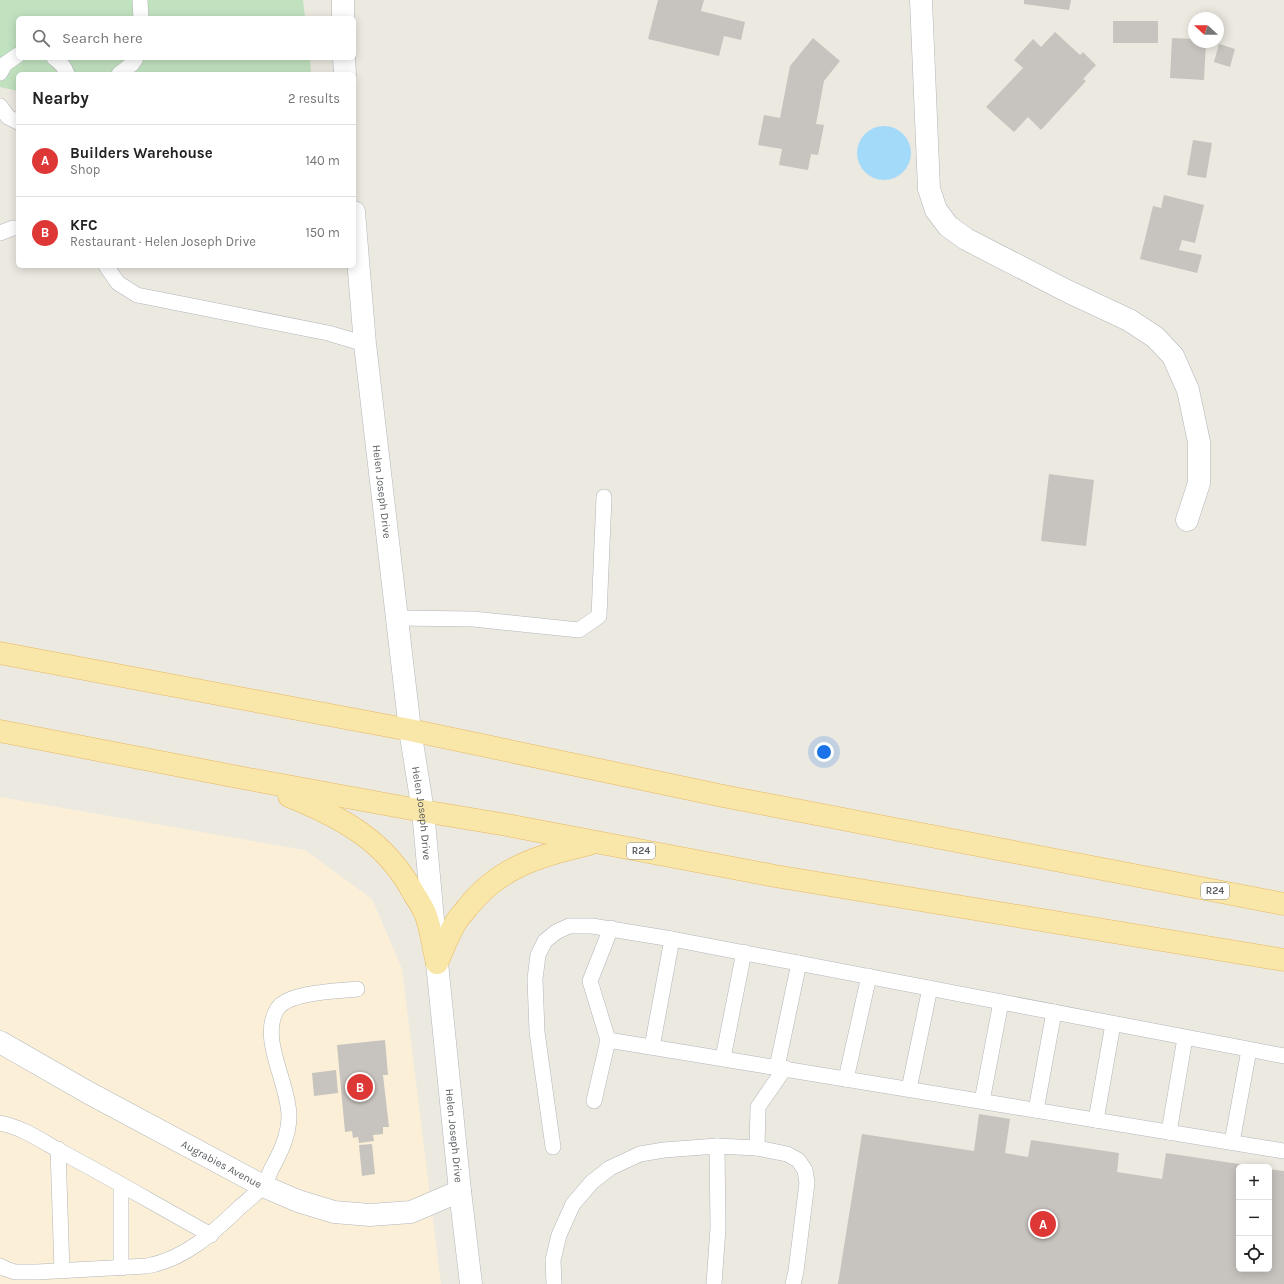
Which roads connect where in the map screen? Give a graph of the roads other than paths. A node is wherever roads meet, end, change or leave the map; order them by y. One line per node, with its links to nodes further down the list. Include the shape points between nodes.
1 (140, 0): 4 (lane)
2 (343, 0): 5 (street)
3 (922, 0): 22 (street, via 929,189 936,210 948,226 966,239 1129,320 1155,336 1173,356 1188,390 1199,442 1199,483)
4 (141, 16)
5 (343, 16)
6 (16, 56): 10 (lane, via 5,64)
7 (58, 60): 11 (lane)
8 (135, 60): 12 (lane)
9 (344, 60): 13 (street)
10 (0, 72)
11 (66, 72)
12 (122, 72)
13 (345, 72)
14 (0, 106): 15 (lane, via 8,117)
15 (16, 121)
16 (16, 228): 17 (lane)
17 (0, 233)
18 (356, 238): 20 (street, Helen Joseph Drive)
19 (107, 268): 20 (lane, via 118,283 137,295 328,334)
20 (364, 344): 23 (street, Helen Joseph Drive)
21 (604, 497): 23 (lane, via 599,616 579,630 473,619)
22 (1187, 520)
23 (397, 618): 25 (street, Helen Joseph Drive)
24 (0, 653): 25 (main road, R24)
25 (410, 730): 28 (street, Helen Joseph Drive); 30 (main road, R24, via 723,796)
26 (0, 731): 27 (main road, R24)
27 (243, 778): 28 (main road, R24); 35 (main road, via 314,806 365,835 390,857 406,878 425,912)
28 (423, 812): 29 (main road, R24, via 507,825); 35 (street, Helen Joseph Drive)
29 (596, 843): 34 (main road, R24, via 775,876); 35 (main road, via 530,860 499,876 475,897 456,922)
30 (1284, 904)
31 (611, 928): 32 (lane); 44 (lane, via 590,981); 61 (lane, via 569,926 545,941 538,955 537,1032)
32 (672, 939): 33 (lane); 46 (lane)
33 (744, 952): 36 (lane); 49 (lane)
34 (1284, 960)
35 (437, 963): 67 (street, Helen Joseph Drive)
36 (798, 963): 37 (lane); 50 (lane)
37 (869, 976): 38 (lane); 51 (lane)
38 (930, 988): 40 (lane); 52 (lane)
39 (357, 989): 66 (lane, via 299,996 288,1000 279,1006 272,1020 271,1039 287,1096 288,1135)
40 (1001, 1002): 41 (lane); 54 (lane)
41 (1054, 1012): 42 (lane); 55 (lane)
42 (1113, 1024): 43 (lane); 56 (lane)
43 (1185, 1038): 47 (lane); 58 (lane)
44 (608, 1040): 46 (lane); 53 (lane)
45 (0, 1042): 66 (street, Augrabies Avenue)
46 (652, 1047): 49 (lane)
47 (1249, 1050): 48 (lane); 59 (lane)
48 (1284, 1056)
49 (723, 1058): 50 (lane)
50 (781, 1068): 51 (lane); 62 (lane, via 758,1107)
51 (846, 1079): 52 (lane)
52 (909, 1089): 54 (lane)
53 (594, 1101)
54 (982, 1101): 55 (lane)
55 (1036, 1110): 56 (lane)
56 (1096, 1120): 58 (lane)
57 (0, 1122): 63 (lane)
58 (1169, 1132): 59 (lane)
59 (1232, 1142): 64 (lane)
60 (717, 1146): 62 (lane); 73 (lane, via 640,1154 610,1168 592,1182 573,1204 558,1235 553,1260); 74 (lane, via 718,1228)
61 (553, 1147)
62 (757, 1148): 75 (lane, via 787,1154 798,1160 805,1170 807,1183)
63 (58, 1149): 65 (lane); 71 (lane)
64 (1284, 1151)
65 (121, 1185): 68 (lane); 70 (lane)
66 (263, 1186): 67 (street, Augrabies Avenue, via 298,1201 334,1212 370,1215 411,1212); 68 (lane)
67 (460, 1191): 72 (street, Helen Joseph Drive)
68 (211, 1236): 70 (lane, via 187,1251 160,1263)
69 (0, 1266): 71 (lane, via 15,1272)
70 (121, 1268): 71 (lane)
71 (62, 1271)
72 (471, 1284)
73 (554, 1284)
74 (714, 1284)
75 (793, 1284)

